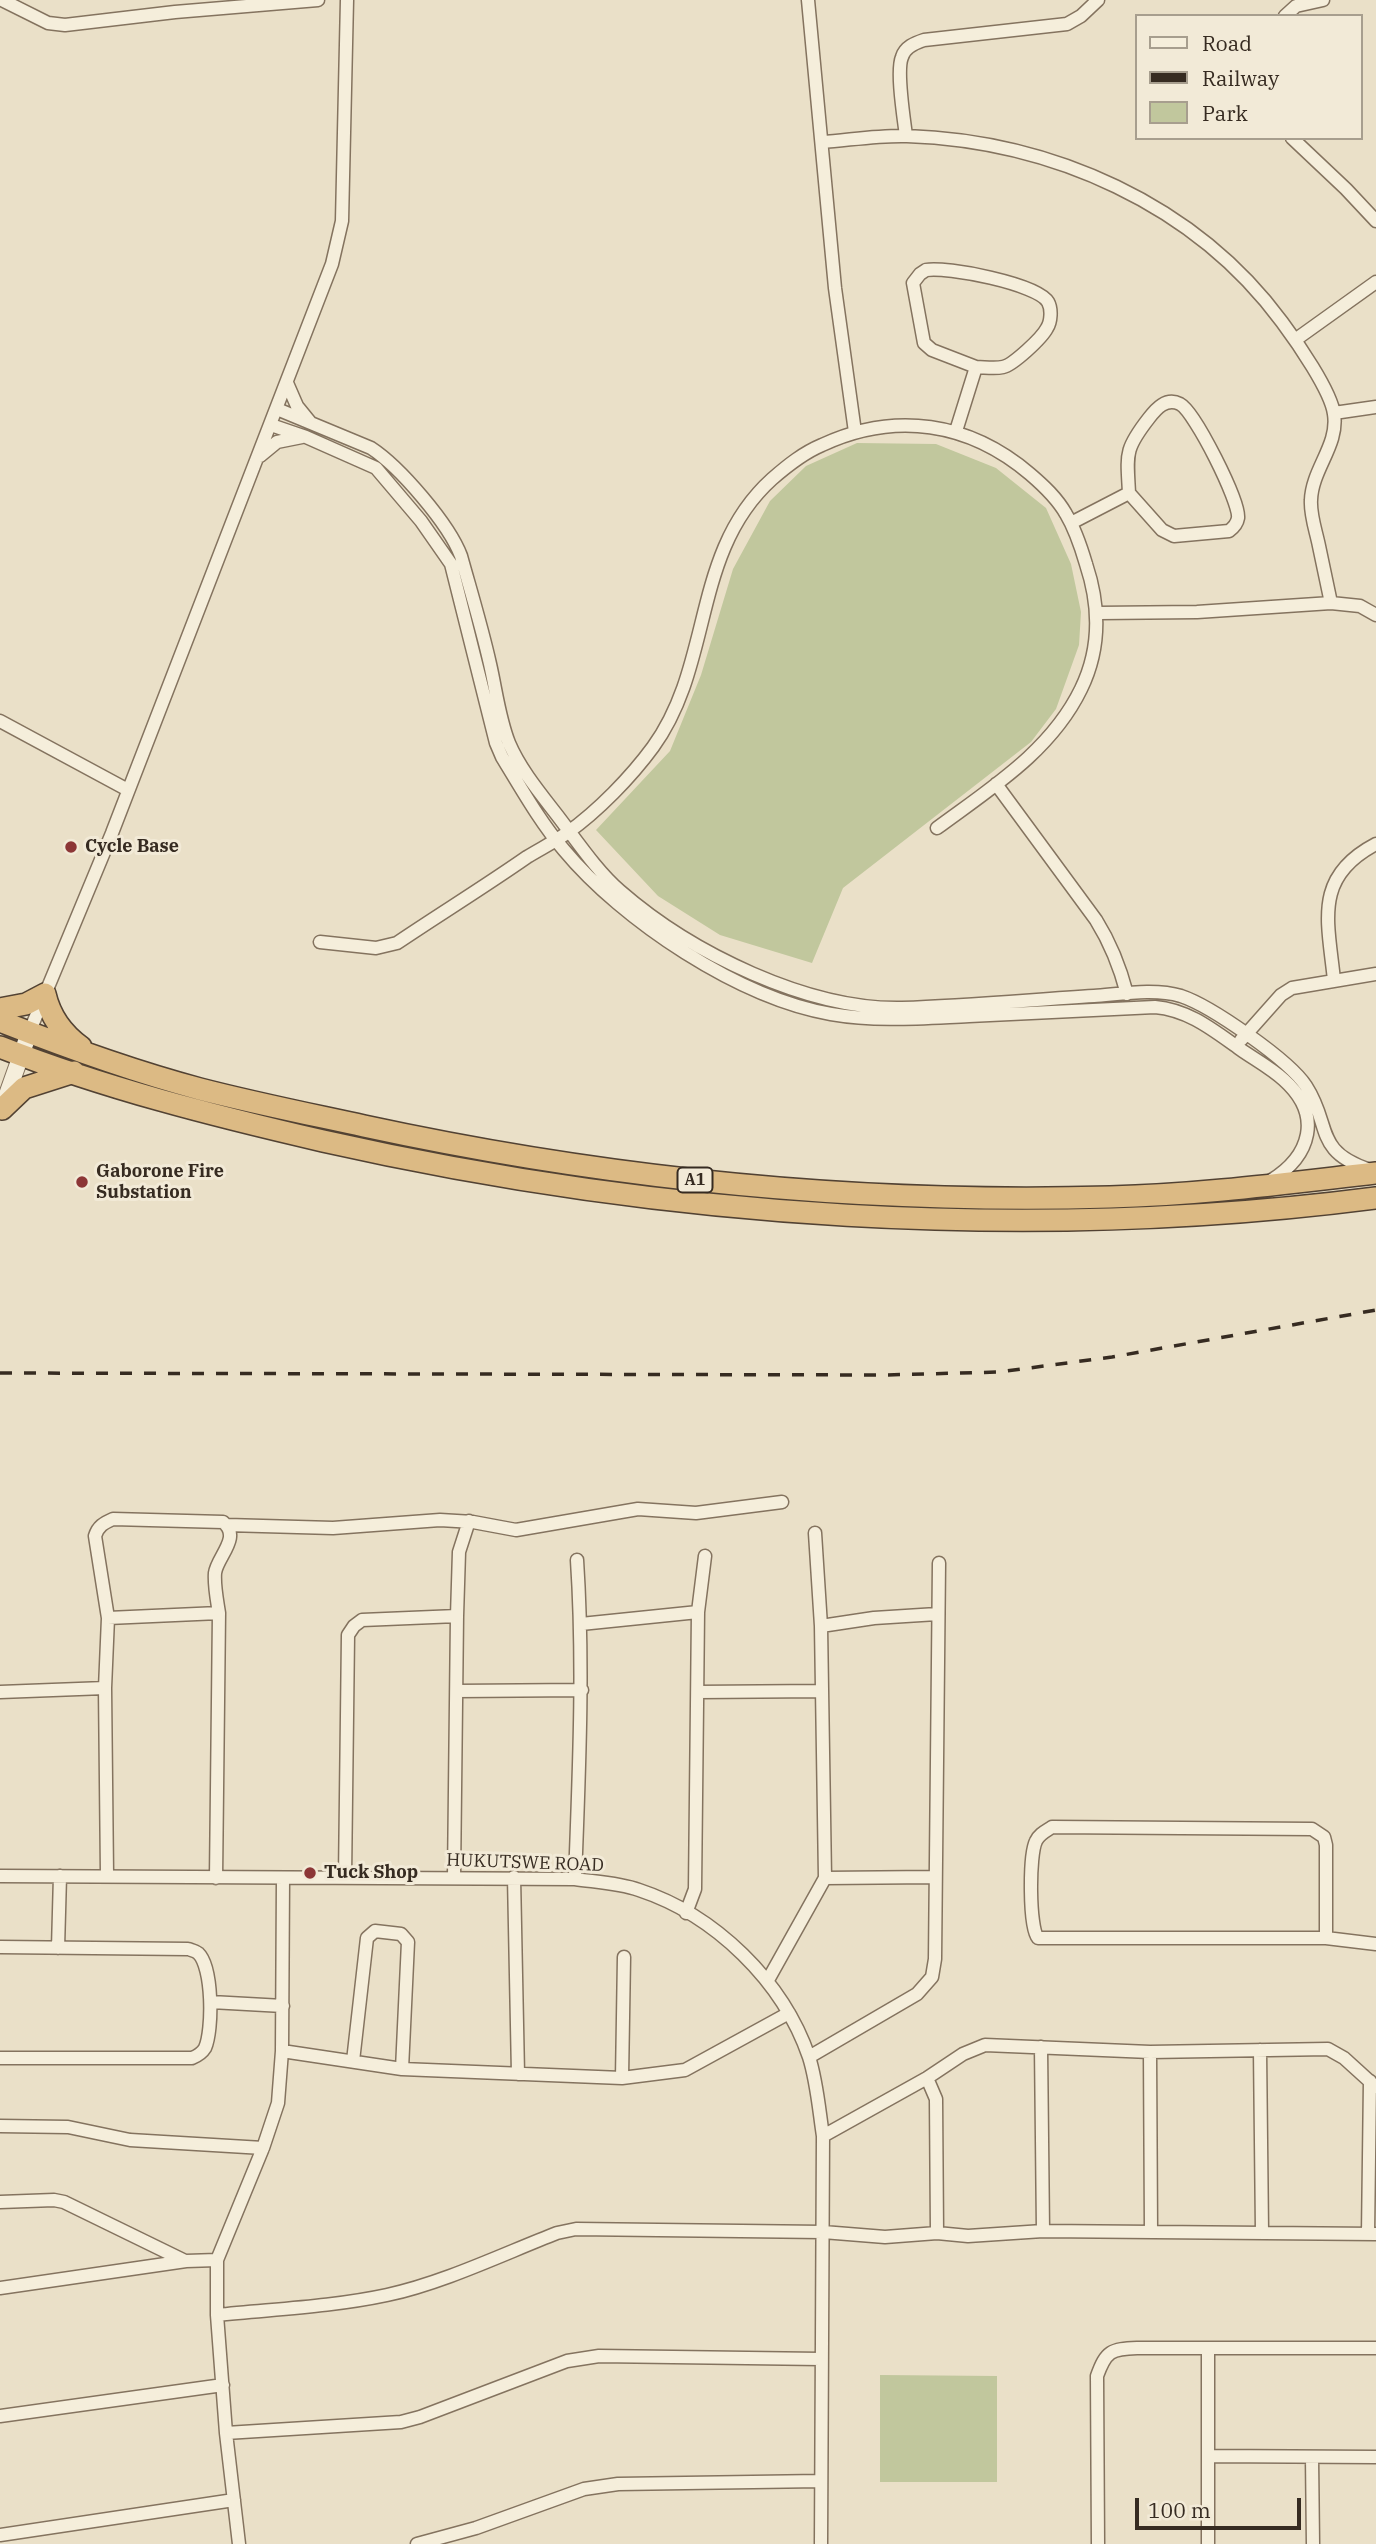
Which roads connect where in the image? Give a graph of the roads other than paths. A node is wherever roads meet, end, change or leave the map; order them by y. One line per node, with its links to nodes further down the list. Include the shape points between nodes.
1 (2, 0): 2 (street, via 48,23 65,25)
2 (318, 0)
3 (347, 0): 15 (street, via 340,238)
4 (808, 0): 10 (street)
5 (1098, 0): 8 (street, via 1067,24 924,40 910,46 902,57 901,74)
6 (1323, 0): 7 (street, via 1296,6)
7 (1287, 14)
8 (906, 136): 10 (street); 13 (street, via 981,143 1035,155 1083,170 1167,213 1237,268)
9 (1294, 140): 11 (street)
10 (822, 142): 22 (street, via 835,288)
11 (1376, 221)
12 (1376, 282): 13 (street)
13 (1295, 340): 18 (street)
14 (976, 367): 14 (street, via 932,351 924,343 913,283 926,270 975,275 1025,288 1048,301 1047,328 1015,361 1004,367); 21 (street)
15 (287, 383): 17 (street); 20 (street, via 300,411)
16 (1376, 407): 18 (street)
17 (277, 409): 19 (street); 20 (street)
18 (1334, 413): 27 (street, via 1334,437 1311,498)
19 (271, 425): 23 (street); 24 (street)
20 (315, 426): 34 (street, via 384,456 453,538 485,641 508,741)
21 (956, 431): 22 (street, via 897,425); 26 (street, via 1016,461 1048,488)
22 (855, 432): 34 (street, via 794,459 742,510 724,544 685,682 663,732 624,782)
23 (306, 437): 24 (street, via 277,442); 35 (street, via 376,468 444,553 496,743)
24 (258, 457): 32 (street)
25 (1129, 493): 25 (street, via 1129,447 1158,407 1180,404 1228,485 1237,522 1229,531 1174,536 1162,530); 26 (street)
26 (1071, 523): 29 (street)
27 (1331, 604): 28 (street); 29 (street)
28 (1375, 609)
29 (1098, 614): 31 (street, via 1090,666 1070,709 1041,746)
30 (0, 721): 32 (street)
31 (996, 784): 33 (street); 41 (street, via 1110,942)
32 (128, 790): 40 (street)
33 (937, 828)
34 (569, 831): 35 (street); 41 (street, via 620,891 682,937 812,996 900,1008)
35 (556, 840): 37 (street, via 397,943 376,948); 46 (street, via 618,904 655,934 750,986 805,1008 887,1019 1155,1007 1182,1012)
36 (1376, 844): 39 (street, via 1347,864 1329,894)
37 (320, 942)
38 (1376, 974): 39 (street)
39 (1334, 980): 45 (street, via 1292,988)
40 (45, 994): 42 (highway); 44 (street); 49 (highway, via 57,1023)
41 (1127, 994): 45 (street, via 1181,996)
42 (0, 1009)
43 (0, 1021): 44 (highway, A1)
44 (29, 1033): 48 (street); 49 (highway, A1)
45 (1245, 1034): 46 (street); 52 (street, via 1307,1087 1324,1134 1338,1155)
46 (1236, 1046): 53 (street, via 1292,1088 1307,1121 1306,1144 1296,1161)
47 (0, 1048): 48 (highway, A1)
48 (21, 1056): 50 (highway, A1); 51 (street)
49 (98, 1058): 53 (highway, A1, via 200,1089 432,1141 670,1178 972,1199 1114,1197)
50 (74, 1072): 51 (highway, via 24,1088); 54 (highway, A1, via 252,1124 404,1159 670,1201 887,1218 993,1219 1116,1218)
51 (1, 1108)
52 (1376, 1172): 53 (highway, A1)
53 (1261, 1187)
54 (1376, 1198)
55 (782, 1502): 56 (street, via 696,1513 638,1509 516,1530)
56 (469, 1521): 57 (street, via 333,1528); 65 (street, via 459,1552)
57 (227, 1525): 63 (street, via 229,1542 215,1569); 66 (street, via 104,1522 95,1536)
58 (815, 1534): 68 (street)
59 (705, 1556): 62 (street)
60 (577, 1559): 67 (street)
61 (939, 1563): 64 (street)
62 (698, 1612): 67 (street); 74 (street)
63 (219, 1613): 66 (street); 81 (street)
64 (937, 1615): 68 (street); 80 (street)
65 (457, 1616): 71 (street); 82 (street, via 362,1620 348,1635)
66 (108, 1618): 69 (street)
67 (581, 1624): 70 (street)
68 (821, 1626): 72 (street)
69 (105, 1688): 73 (street); 75 (street)
70 (582, 1690): 71 (street); 85 (street)
71 (457, 1691): 78 (street)
72 (822, 1691): 74 (street); 83 (street)
73 (0, 1692)
74 (698, 1692): 86 (street, via 695,1889)
75 (107, 1875): 77 (street, HUKUTSWE ROAD); 81 (street, HUKUTSWE ROAD)
76 (0, 1876): 77 (street, HUKUTSWE ROAD)
77 (60, 1876): 90 (street)
78 (454, 1877): 79 (street, HUKUTSWE ROAD); 82 (street, HUKUTSWE ROAD)
79 (514, 1877): 85 (street, HUKUTSWE ROAD); 104 (street)
80 (934, 1877): 83 (street); 100 (street, via 932,1977 918,1994)
81 (216, 1878): 84 (street, HUKUTSWE ROAD)
82 (345, 1878): 84 (street, HUKUTSWE ROAD)
83 (825, 1878): 92 (street)
84 (283, 1879): 94 (street)
85 (575, 1879): 86 (street, HUKUTSWE ROAD, via 639,1890)
86 (686, 1913): 92 (street, HUKUTSWE ROAD, via 725,1940)
87 (1326, 1938): 87 (street, via 1326,1844 1319,1832 1311,1829 1052,1827 1035,1842 1033,1923 1038,1938); 88 (street)
88 (1376, 1944)
89 (0, 1947): 90 (street)
90 (58, 1948): 93 (street, via 188,1948 203,1961)
91 (624, 1957): 105 (street)
92 (768, 1980): 95 (street, HUKUTSWE ROAD)
93 (211, 2002): 94 (street); 101 (street, via 205,2047 192,2058)
94 (283, 2006): 98 (street)
95 (789, 2013): 100 (street, HUKUTSWE ROAD); 105 (street, via 685,2070)
96 (1041, 2047): 99 (street); 106 (street, via 985,2045); 112 (street)
97 (1259, 2050): 99 (street); 107 (street, via 1328,2049); 115 (street)
98 (282, 2051): 102 (street); 110 (street, via 276,2113)
99 (1150, 2052): 113 (street)
100 (809, 2057): 109 (street, HUKUTSWE ROAD)
101 (0, 2058)
102 (353, 2061): 103 (street); 103 (street, via 367,1938 375,1931 401,1934 408,1942)
103 (402, 2069): 104 (street)
104 (518, 2074): 105 (street)
105 (622, 2078)
106 (927, 2078): 109 (street); 116 (street, via 936,2099)
107 (1373, 2084): 117 (street)
108 (0, 2126): 110 (street, via 68,2127 130,2140)
109 (823, 2136): 114 (street, HUKUTSWE ROAD)
110 (263, 2148): 118 (street)
111 (0, 2202): 119 (street, via 64,2202)
112 (1043, 2231): 113 (street); 116 (street, via 968,2236)
113 (1151, 2231): 115 (street)
114 (823, 2232): 116 (street, via 885,2237); 121 (street, via 576,2229 387,2295); 124 (street, HUKUTSWE ROAD)
115 (1262, 2232): 117 (street)
116 (937, 2233)
117 (1372, 2234)
118 (217, 2260): 119 (street); 121 (street)
119 (186, 2261): 120 (street)
120 (0, 2288)
121 (217, 2315): 125 (street)
122 (1208, 2348): 123 (street); 128 (street); 137 (street, via 1118,2349 1102,2360 1097,2376)
123 (1376, 2348)
124 (821, 2359): 127 (street, via 599,2356 567,2361 401,2422); 131 (street, HUKUTSWE ROAD)
125 (223, 2385): 126 (street); 127 (street)
126 (0, 2416)
127 (226, 2433): 132 (street)
128 (1208, 2456): 129 (street); 138 (street)
129 (1312, 2457): 130 (street); 139 (street)
130 (1376, 2457)
131 (820, 2482): 135 (street, via 618,2484 584,2489); 136 (street, HUKUTSWE ROAD)
132 (234, 2500): 133 (street); 134 (street)
133 (0, 2535)
134 (239, 2544)
135 (417, 2544)
136 (821, 2544)
137 (1098, 2544)
138 (1208, 2544)
139 (1313, 2544)

